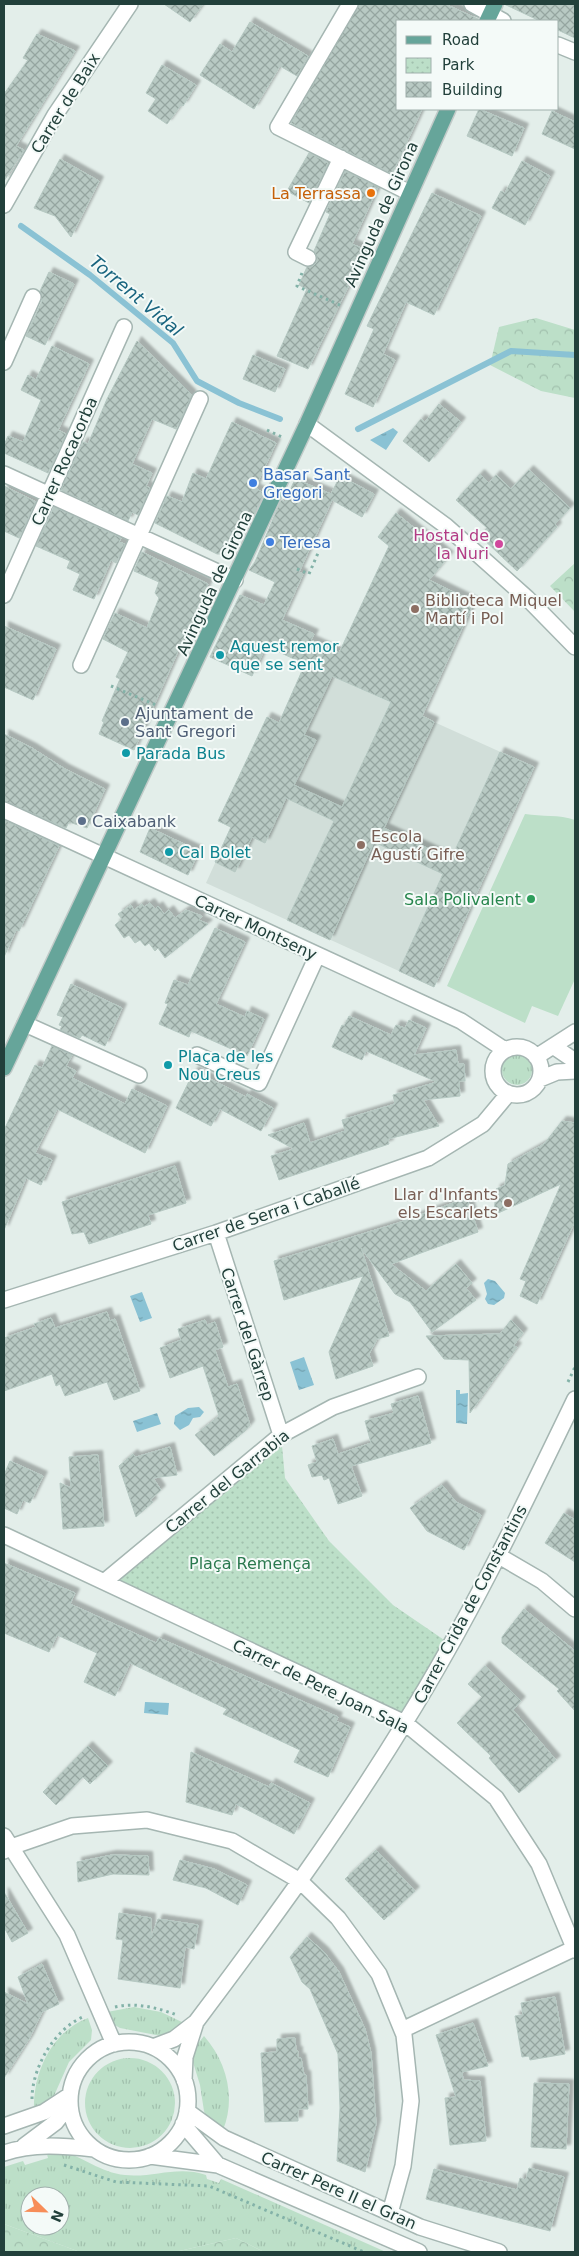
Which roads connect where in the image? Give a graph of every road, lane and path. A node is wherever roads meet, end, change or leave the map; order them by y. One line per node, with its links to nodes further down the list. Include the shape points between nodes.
1 (130, 4): 10 (street, Carrer de Baix, via 55,115)
2 (350, 4): 8 (street, via 278,127)
3 (472, 4): 4 (street)
4 (494, 15)
5 (559, 45): 6 (street)
6 (575, 52)
7 (448, 110): 9 (main road, Avinguda de Girona)
8 (341, 158): 9 (street); 11 (street, via 296,252)
9 (410, 193): 13 (main road, Avinguda de Girona)
10 (4, 205)
11 (308, 258): 13 (path, via 297,286)
12 (33, 297): 15 (street)
13 (356, 313): 17 (main road, Avinguda de Girona)
14 (124, 326): 21 (street, Carrer Rocacorba)
15 (4, 362)
16 (200, 399): 22 (street)
17 (307, 424): 25 (main road, Avinguda de Girona); 27 (street, via 446,526 527,598)
18 (267, 430): 19 (path)
19 (277, 435)
20 (4, 474): 21 (street)
21 (48, 495): 22 (street); 26 (street, Carrer Rocacorba)
22 (138, 536): 25 (street); 28 (street)
23 (318, 553): 24 (path, via 309,574)
24 (297, 569)
25 (235, 580): 32 (main road, Avinguda de Girona)
26 (4, 595)
27 (575, 647)
28 (82, 665)
29 (112, 686): 30 (path)
30 (156, 706)
31 (4, 810): 32 (street, Carrer Montseny)
32 (104, 856): 33 (street, Carrer Montseny); 34 (main road, Avinguda de Girona)
33 (317, 956): 37 (street, Carrer Montseny, via 461,1021); 38 (street, via 259,1083)
34 (25, 1024): 41 (main road, Avinguda de Girona); 43 (street)
35 (575, 1032): 36 (street)
36 (553, 1046): 39 (street); 40 (street)
37 (505, 1050): 39 (street, via 519,1047); 45 (street, via 495,1060 493,1074 498,1086)
38 (197, 1055)
39 (536, 1056): 44 (street)
40 (575, 1061)
41 (4, 1068)
42 (575, 1071): 44 (street, via 557,1072)
43 (139, 1075)
44 (540, 1079): 45 (street, via 524,1095)
45 (508, 1094): 46 (street, Carrer de Serra i Caballé, via 483,1124 428,1158)
46 (216, 1233): 47 (street, Carrer de Serra i Caballé); 50 (street, Carrer del Gàrrep)
47 (4, 1300)
48 (418, 1377): 50 (street, Carrer del Garrabia, via 333,1407)
49 (575, 1399): 52 (street, Carrer Crida de Constantins)
50 (281, 1435): 53 (street, Carrer del Garrabia)
51 (4, 1535): 53 (street, Carrer de Pere Joan Sala)
52 (499, 1556): 54 (street, via 542,1581); 55 (street, Carrer Crida de Constantins)
53 (104, 1582): 55 (street, Carrer de Pere Joan Sala)
54 (575, 1609)
55 (405, 1723): 57 (street, Carrer Crida de Constantins); 58 (street, Carrer de Pere Joan Sala, via 496,1798 539,1864)
56 (6, 1845): 57 (street, via 72,1826 147,1820 232,1840); 61 (street, via 67,1935)
57 (300, 1881): 59 (street, Carrer Crida de Constantins); 60 (street, via 338,1918 379,1974)
58 (575, 1949): 60 (street)
59 (196, 2022): 62 (street, Carrer Crida de Constantins, via 174,2039); 63 (street, Carrer Crida de Constantins, via 185,2057)
60 (402, 2030): 72 (street, via 411,2101 403,2166)
61 (114, 2044): 62 (street, via 134,2042); 64 (street, via 98,2051 84,2063 74,2078)
62 (153, 2047): 63 (street, via 175,2064)
63 (184, 2080): 65 (street, via 187,2095)
64 (70, 2100): 66 (street); 67 (street, via 56,2122); 68 (street, via 77,2130)
65 (185, 2118): 70 (street, via 170,2144); 71 (street, Carrer Pere II el Gran); 72 (street, Carrer Pere II el Gran)
66 (4, 2126)
67 (24, 2146): 68 (street); 69 (street)
68 (94, 2149): 70 (street, via 121,2160)
69 (4, 2153)
70 (150, 2156): 71 (street, Carrer Pere II el Gran)
71 (218, 2165): 73 (street, Carrer Pere II el Gran)
72 (390, 2213): 74 (street, Carrer Pere II el Gran, via 420,2227)
73 (419, 2252)
74 (499, 2252)

